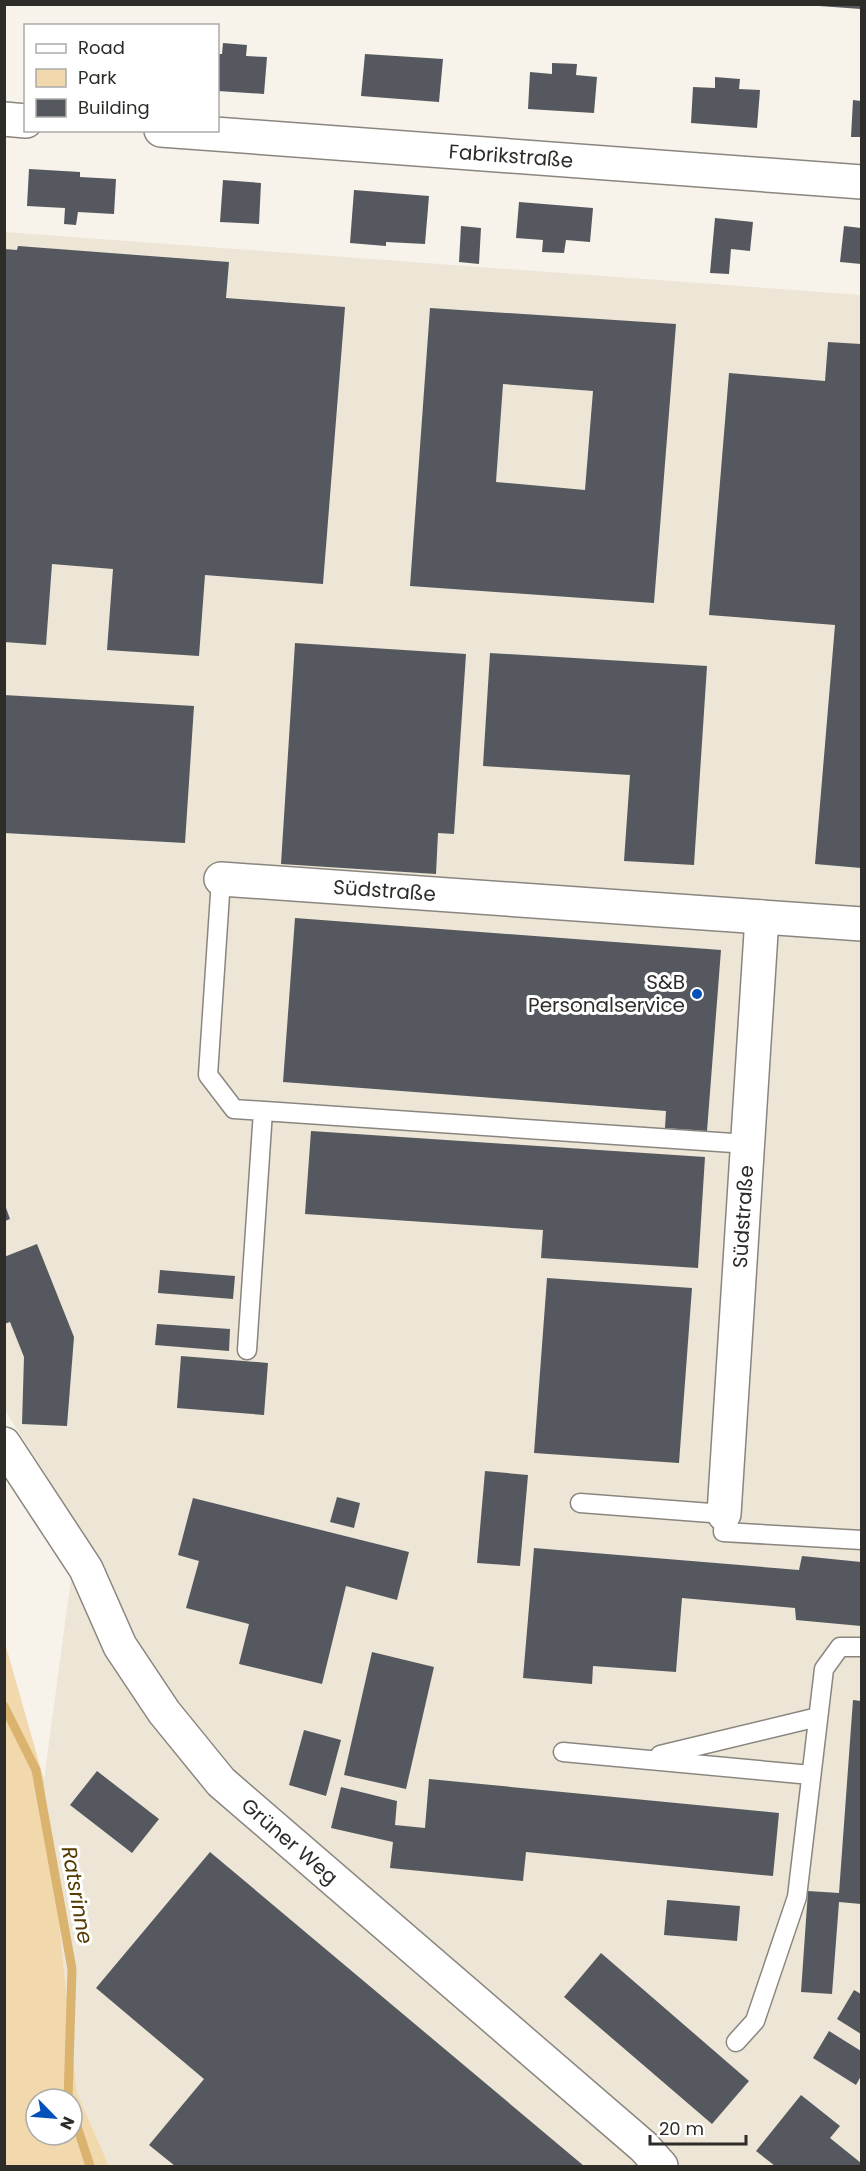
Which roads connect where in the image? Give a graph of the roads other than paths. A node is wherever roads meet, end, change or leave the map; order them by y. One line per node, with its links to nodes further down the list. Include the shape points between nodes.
1 (4, 119): 2 (street)
2 (24, 120)
3 (188, 132): 4 (street, Fabrikstraße)
4 (861, 182)
5 (221, 879): 6 (street, Südstraße); 8 (lane, via 208,1075 234,1109)
6 (762, 917): 7 (street, Südstraße); 9 (street, Südstraße)
7 (861, 924)
8 (263, 1111): 9 (lane); 10 (lane)
9 (748, 1144): 13 (street, Südstraße)
10 (247, 1350)
11 (4, 1444): 21 (street, Grüner Weg, via 86,1569 120,1646 164,1712 221,1782 644,2147)
12 (580, 1503): 13 (lane)
13 (724, 1514): 14 (lane, via 723,1532)
14 (861, 1540)
15 (861, 1647): 16 (lane, via 840,1647 824,1669)
16 (818, 1717): 18 (lane); 19 (lane)
17 (563, 1752): 18 (lane)
18 (646, 1759): 19 (lane)
19 (811, 1775): 20 (lane, via 797,1897 755,2021)
20 (736, 2042)
21 (661, 2166)

